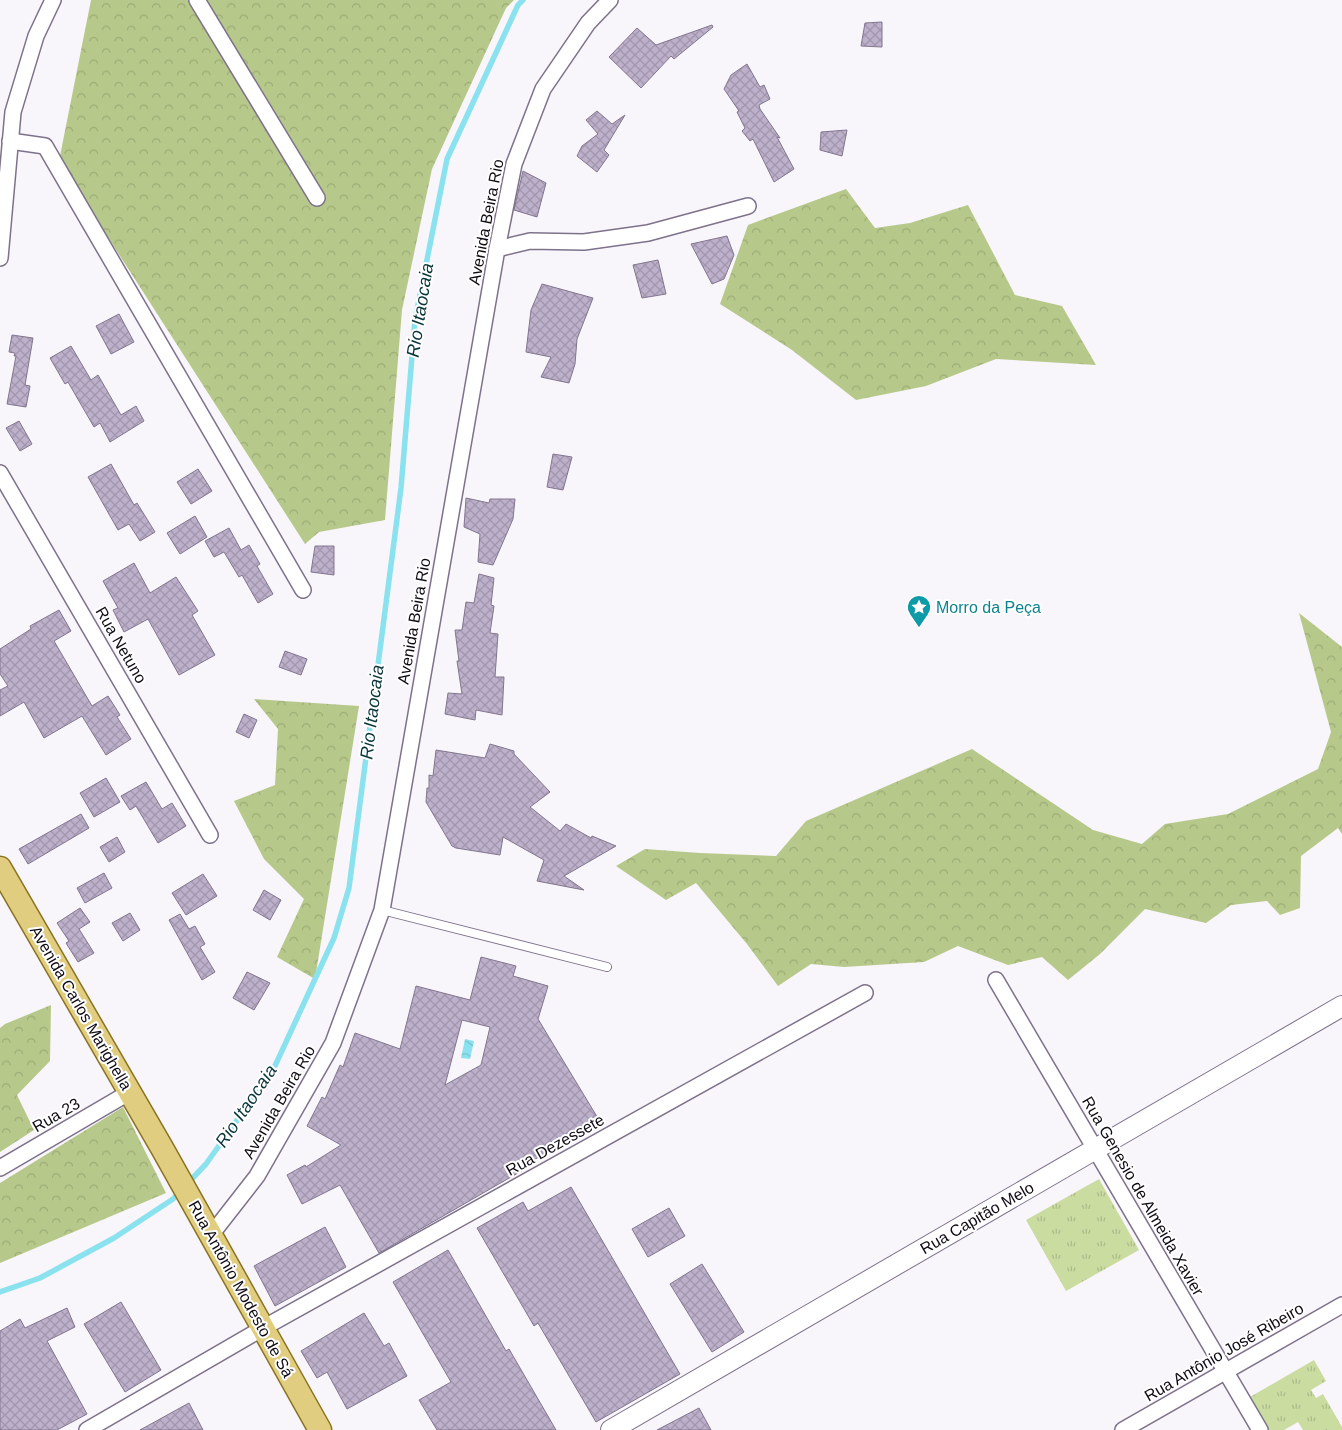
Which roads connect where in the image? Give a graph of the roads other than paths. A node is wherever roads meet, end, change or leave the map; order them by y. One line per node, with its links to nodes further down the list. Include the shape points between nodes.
1 (54, 0): 4 (street, via 36,36 13,112)
2 (197, 0): 5 (street)
3 (610, 0): 7 (street, Avenida Beira Rio, via 588,23 543,89 514,164)
4 (10, 141): 8 (street); 10 (street, via 45,146)
5 (317, 198)
6 (748, 206): 7 (street, via 648,233 584,242 530,241)
7 (497, 248): 13 (street, Avenida Beira Rio)
8 (0, 258)
9 (0, 473): 11 (street, Rua Netuno)
10 (303, 590)
11 (210, 836)
12 (2, 876): 18 (main road, Avenida Carlos Marighella)
13 (382, 910): 14 (lane); 22 (street, Avenida Beira Rio, via 333,1043 256,1176)
14 (607, 967)
15 (996, 980): 20 (street, Rua Genesio de Almeida Xavier)
16 (864, 993): 24 (street, Rua Dezessete)
17 (1342, 1006): 20 (main road, Rua Capitão Melo)
18 (130, 1092): 19 (main road, Avenida Carlos Marighella); 21 (street, Rua 23)
19 (162, 1148): 22 (main road, Rua Antônio Modesto de Sá)
20 (1095, 1150): 25 (street, Rua Genesio de Almeida Xavier); 28 (main road, Rua Capitão Melo)
21 (0, 1168)
22 (211, 1235): 24 (main road, Rua Antônio Modesto de Sá)
23 (1342, 1304): 25 (street, Rua Antônio José Ribeiro)
24 (263, 1328): 26 (street, Rua Dezessete); 27 (main road, Rua Antônio Modesto de Sá)
25 (1226, 1372): 29 (street, Rua Antônio José Ribeiro); 30 (street, Rua Genesio de Almeida Xavier)
26 (87, 1430)
27 (320, 1430)
28 (611, 1430)
29 (1123, 1430)
30 (1260, 1430)

